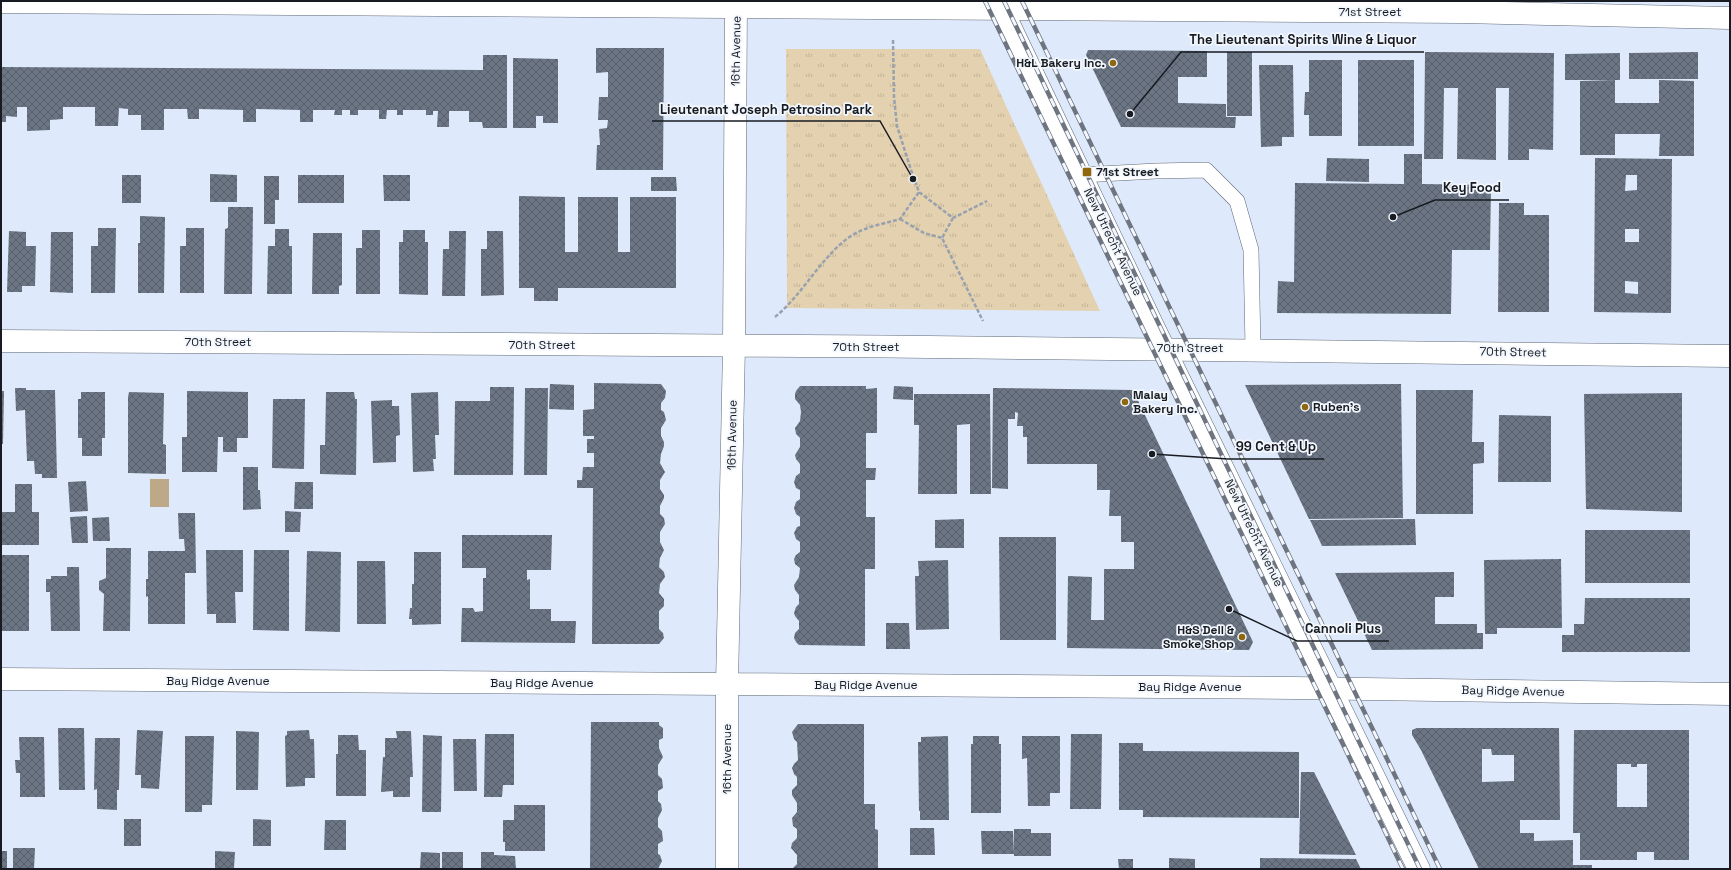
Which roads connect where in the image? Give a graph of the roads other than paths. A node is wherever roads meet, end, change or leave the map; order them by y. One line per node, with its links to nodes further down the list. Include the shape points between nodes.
1 (1, 2): 2 (street, 71st Street)
2 (736, 4): 3 (street, 71st Street); 8 (street, 16th Avenue)
3 (1000, 5): 4 (street, 71st Street); 6 (street, New Utrecht Avenue)
4 (1460, 7): 5 (street, 71st Street)
5 (1730, 18)
6 (1081, 175): 9 (street, New Utrecht Avenue); 10 (lane, via 1206,170 1237,201 1251,250)
7 (1, 341): 8 (street, 70th Street)
8 (734, 346): 9 (street, 70th Street); 13 (street, 16th Avenue)
9 (1164, 348): 10 (street, 70th Street); 14 (street, New Utrecht Avenue)
10 (1253, 348): 11 (street, 70th Street)
11 (1730, 356)
12 (1, 679): 13 (street, Bay Ridge Avenue)
13 (727, 684): 14 (street, Bay Ridge Avenue); 16 (street, 16th Avenue)
14 (1330, 688): 15 (street, Bay Ridge Avenue); 17 (street, New Utrecht Avenue)
15 (1730, 694)
16 (727, 869)
17 (1419, 869)

